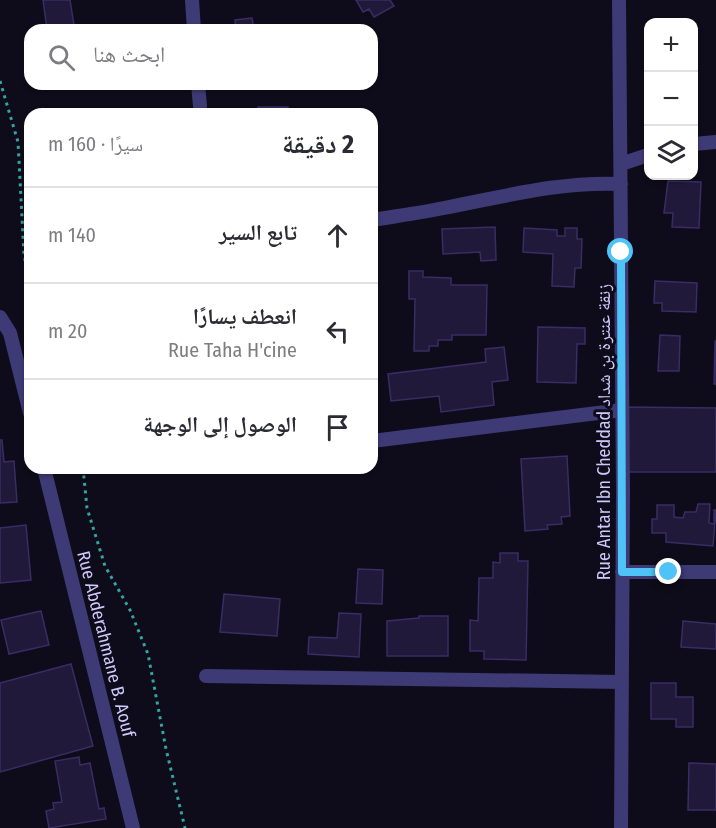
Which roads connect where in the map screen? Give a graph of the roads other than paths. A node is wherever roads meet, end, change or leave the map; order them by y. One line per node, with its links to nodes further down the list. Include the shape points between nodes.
1 (192, 0): 3 (street)
2 (619, 0): 9 (street, Rue Antar Ibn Cheddad زنقة عنترة بن شداد)
3 (194, 24)
4 (199, 90): 5 (street)
5 (200, 106)
6 (716, 142): 7 (street)
7 (698, 144)
8 (644, 156): 9 (street)
9 (621, 164): 10 (street, Rue Antar Ibn Cheddad زنقة عنترة بن شداد)
10 (621, 184): 11 (street, via 517,192); 14 (street, Rue Antar Ibn Cheddad زنقة عنترة بن شداد)
11 (378, 219)
12 (0, 317): 13 (street, via 10,333)
13 (24, 389)
14 (622, 410): 15 (street); 17 (street, Rue Antar Ibn Cheddad زنقة عنترة بن شداد)
15 (378, 440)
16 (45, 474): 21 (street, Rue Abderahmane B. Aouf)
17 (622, 572): 18 (street); 20 (street, Rue Antar Ibn Cheddad زنقة عنترة بن شداد)
18 (716, 572)
19 (206, 676): 20 (street)
20 (621, 682): 22 (street, Rue Antar Ibn Cheddad زنقة عنترة بن شداد)
21 (133, 828)
22 (621, 828)

